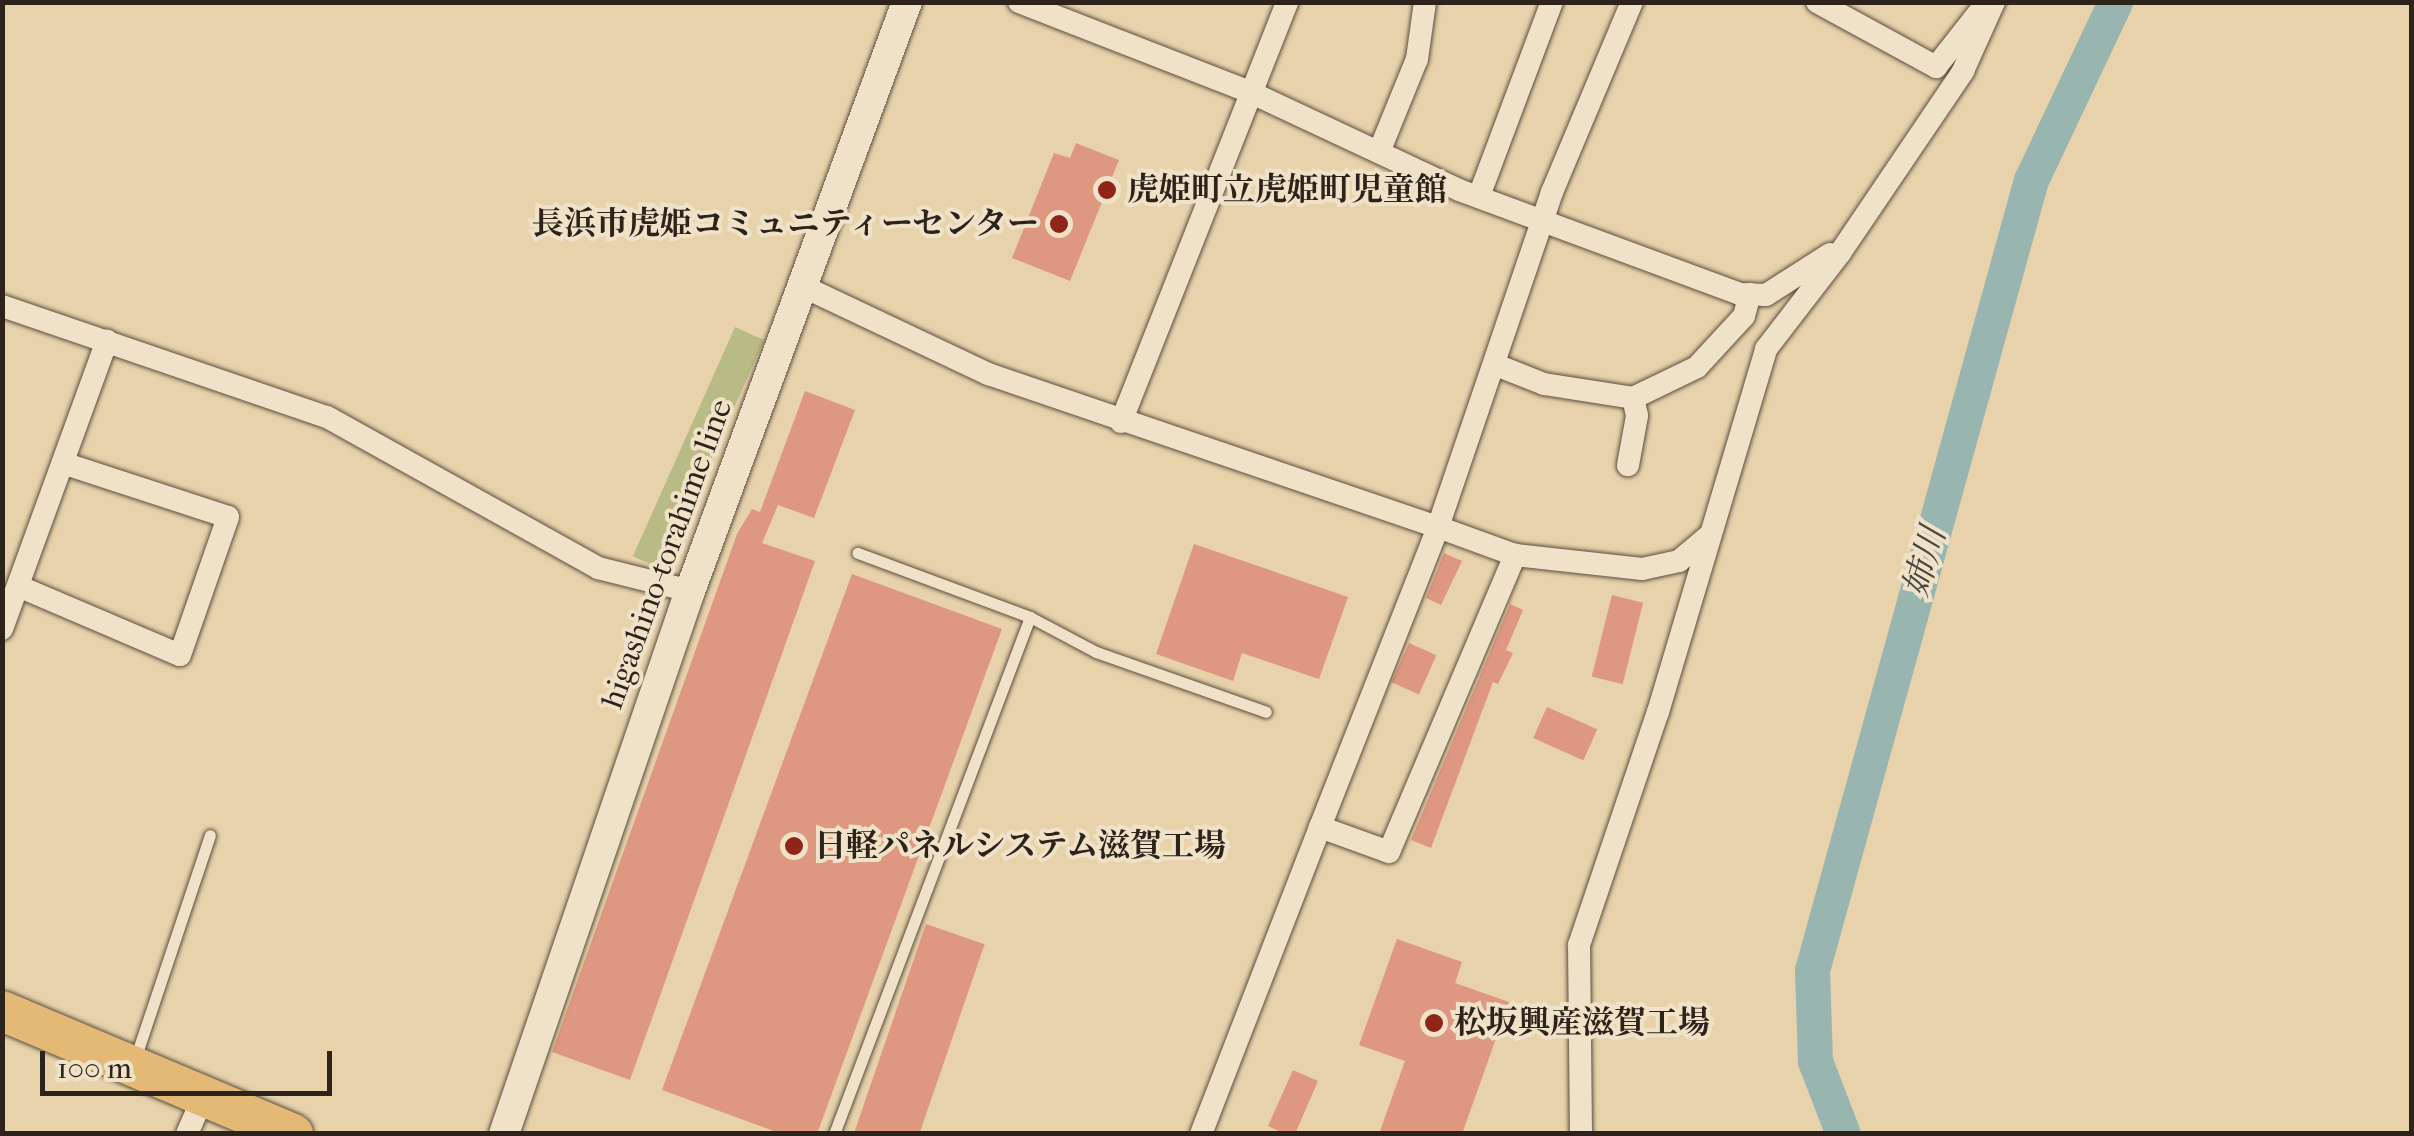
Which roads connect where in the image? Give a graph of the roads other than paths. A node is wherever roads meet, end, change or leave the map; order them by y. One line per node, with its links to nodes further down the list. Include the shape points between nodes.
1 (908, 2): 14 (main road, higashino-torahime line)
2 (1018, 2): 9 (street)
3 (1287, 2): 9 (street)
4 (1426, 2): 10 (street, via 1416,59)
5 (1552, 2): 11 (street)
6 (1632, 2): 12 (street)
7 (1816, 2): 8 (street, via 1936,67)
8 (1990, 2): 13 (street, via 1963,70)
9 (1252, 92): 10 (street); 20 (street)
10 (1379, 152): 11 (street)
11 (1479, 196): 12 (street)
12 (1545, 218): 15 (street, via 1650,263); 18 (street)
13 (1847, 243): 15 (street, via 1796,280 1766,295); 24 (street, via 1766,349)
14 (802, 286): 20 (street, via 988,374); 28 (main road, higashino-torahime line)
15 (1750, 294): 19 (street, via 1744,316 1697,367)
16 (2, 306): 17 (street)
17 (107, 341): 21 (street); 28 (street, via 326,417 598,568)
18 (1496, 365): 19 (street, via 1544,384); 23 (street)
19 (1632, 398): 22 (street, via 1636,416)
20 (1121, 422): 23 (street)
21 (63, 462): 27 (street); 27 (street, via 228,518 180,655)
22 (1628, 465)
23 (1438, 527): 26 (street); 32 (street)
24 (1710, 535): 26 (street, via 1678,560 1642,569); 42 (street, via 1580,946)
25 (858, 553): 29 (lane)
26 (1515, 554): 32 (street, via 1390,852)
27 (18, 586): 30 (street)
28 (690, 591): 39 (main road, higashino-torahime line)
29 (1030, 618): 31 (lane, via 1096,652); 40 (lane)
30 (2, 629)
31 (1266, 712)
32 (1320, 828): 41 (street)
33 (210, 835): 35 (lane)
34 (2, 1011): 35 (highway)
35 (133, 1065): 36 (highway)
36 (204, 1091): 37 (street); 38 (highway)
37 (187, 1134)
38 (293, 1134)
39 (504, 1134)
40 (834, 1134)
41 (1202, 1134)
42 (1581, 1134)

